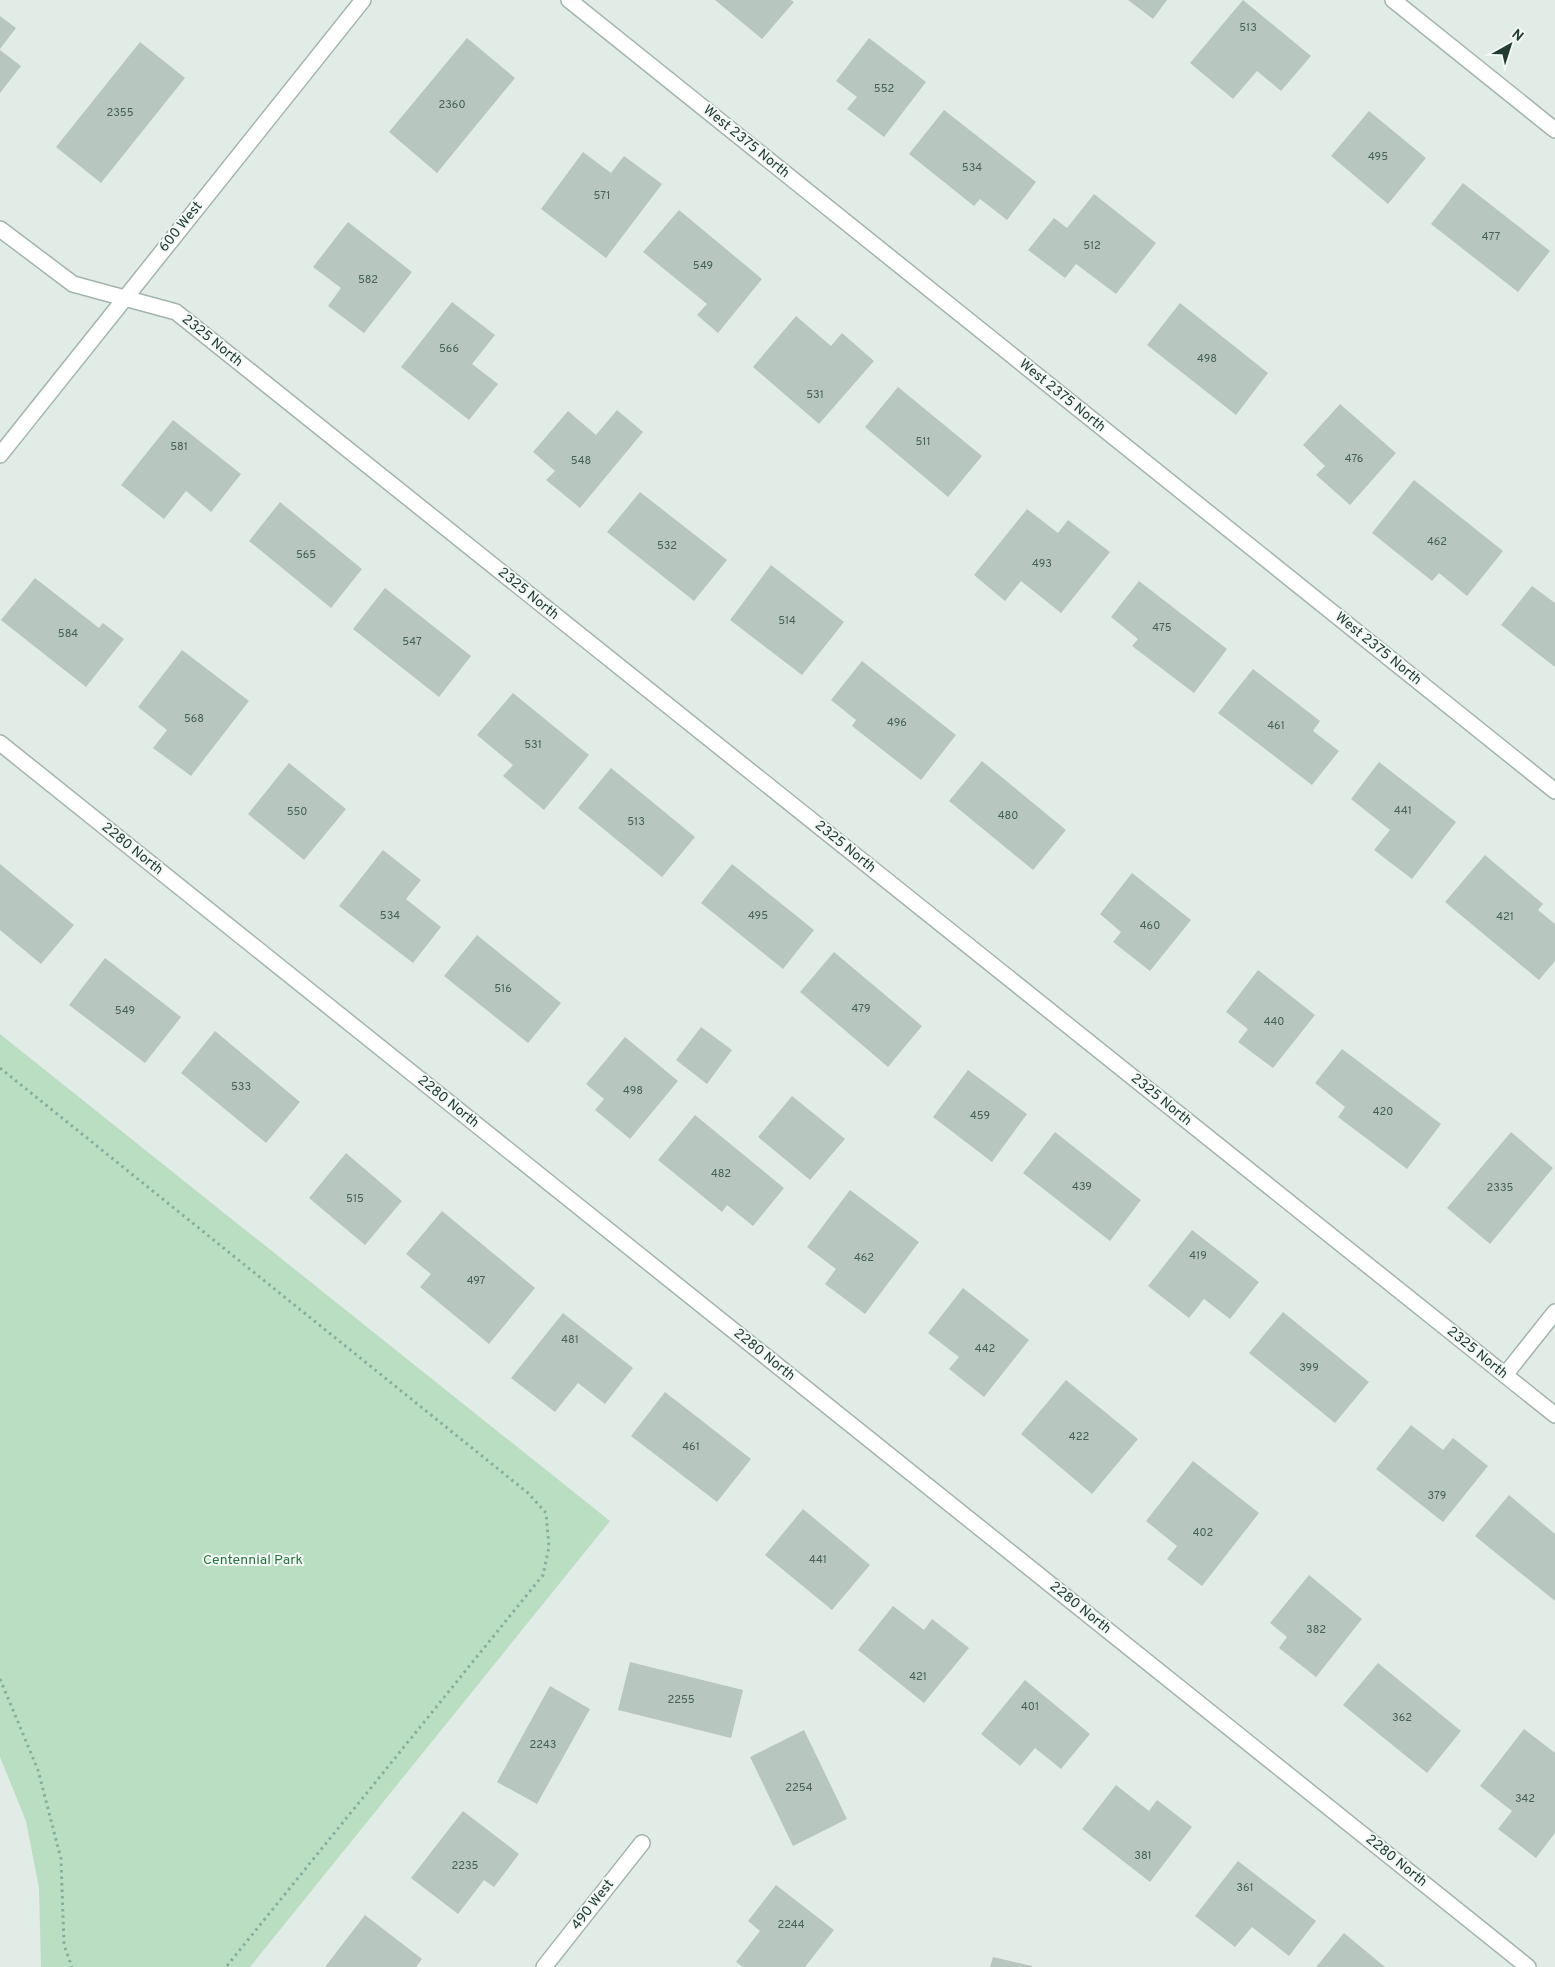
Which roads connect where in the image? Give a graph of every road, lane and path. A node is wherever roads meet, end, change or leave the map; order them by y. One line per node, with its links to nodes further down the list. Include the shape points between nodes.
1 (362, 0): 6 (street, 600 West)
2 (569, 0): 9 (street, West 2375 North)
3 (1393, 0): 4 (street)
4 (1555, 130)
5 (0, 229): 6 (street, 2325 North, via 73,284)
6 (125, 298): 7 (street, 600 West); 12 (street, 2325 North, via 176,312)
7 (0, 455)
8 (0, 743): 19 (street, 2280 North)
9 (1555, 791)
10 (0, 1068): 17 (path, via 528,1493 546,1513 549,1547 543,1575)
11 (1555, 1312): 12 (street)
12 (1505, 1375): 13 (street, 2325 North)
13 (1555, 1415)
14 (0, 1679): 16 (path, via 38,1770 61,1859 64,1945)
15 (642, 1843): 18 (street, 490 West)
16 (72, 1967)
17 (226, 1967)
18 (544, 1967)
19 (1528, 1967)

